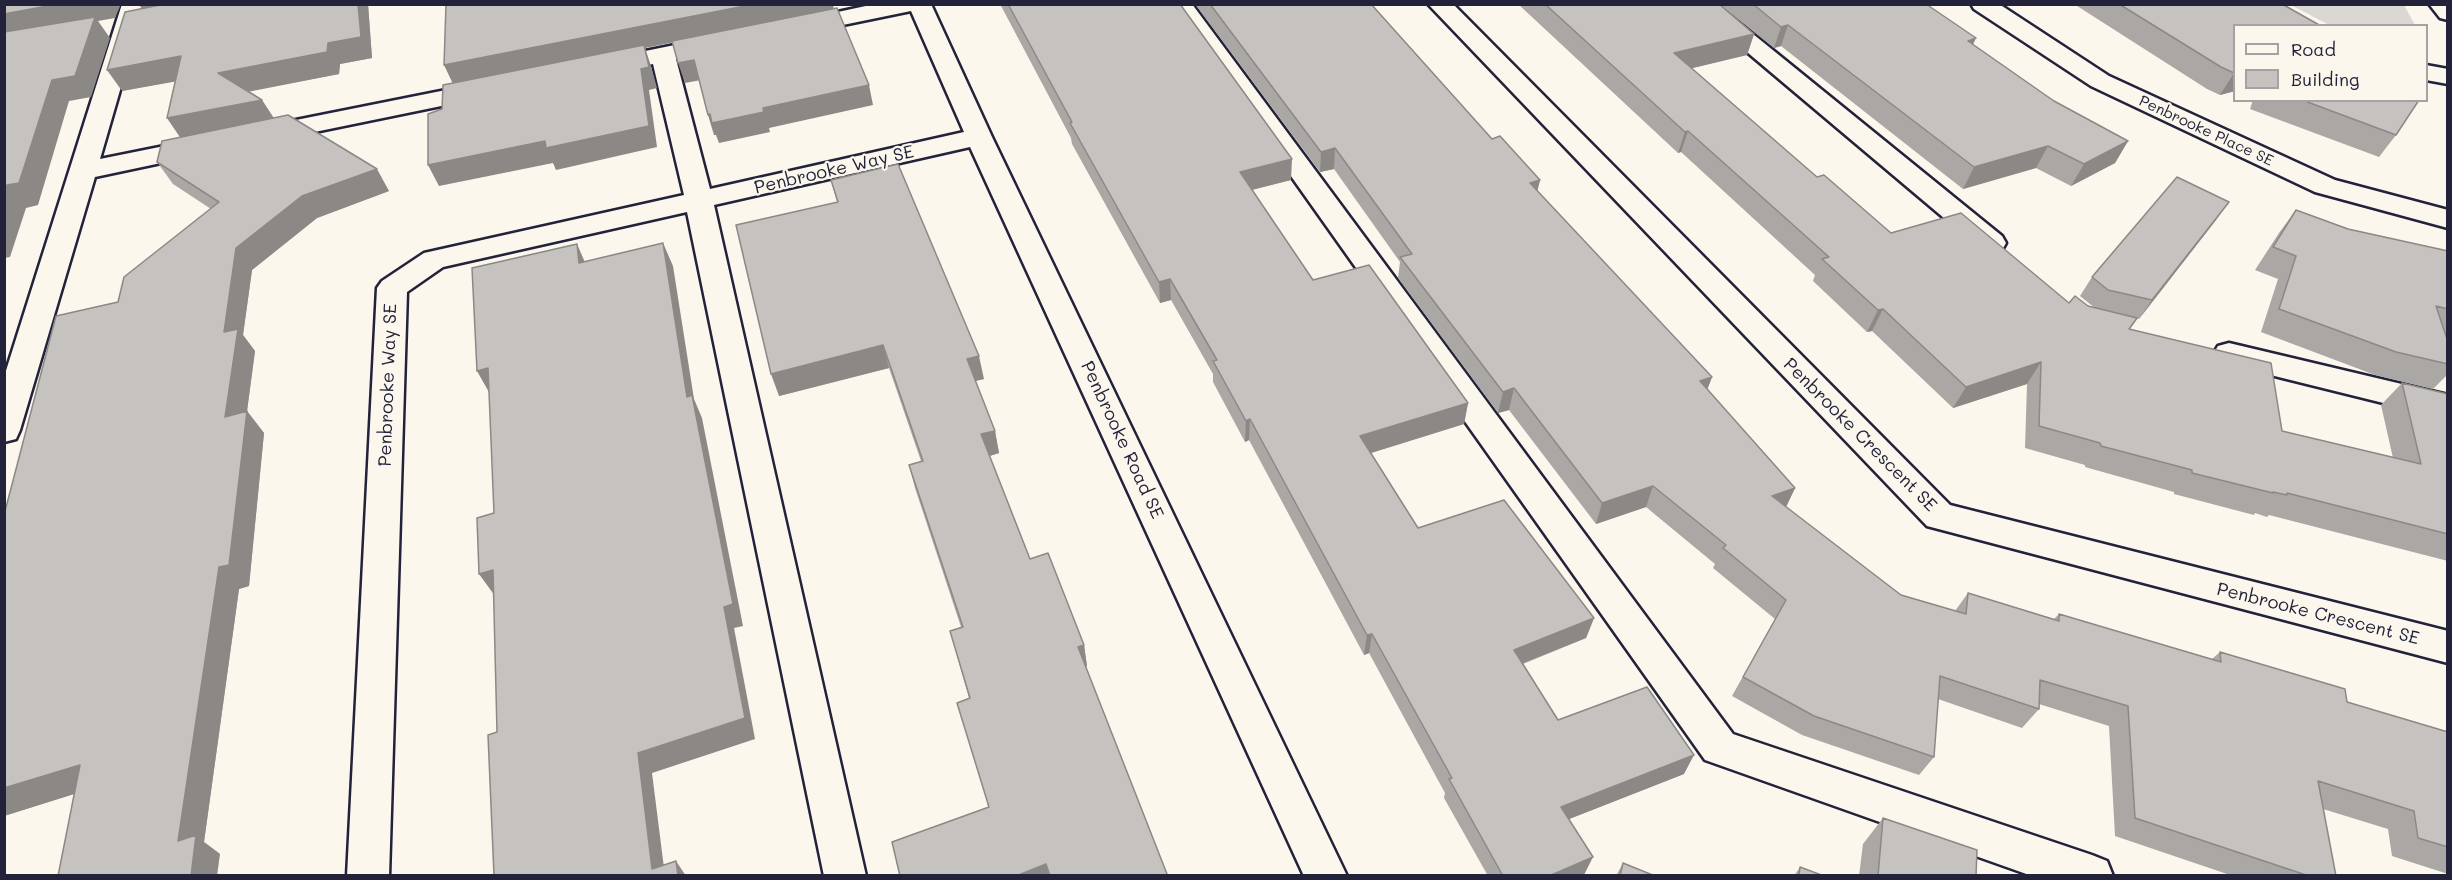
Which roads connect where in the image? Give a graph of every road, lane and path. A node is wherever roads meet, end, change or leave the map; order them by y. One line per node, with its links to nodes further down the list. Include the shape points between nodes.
1 (912, 4): 10 (street)
2 (919, 4): 17 (street, Penbrooke Road SE)
3 (1180, 4): 29 (street, via 1719,747)
4 (1439, 4): 25 (street, Penbrooke Crescent SE, via 1939,516)
5 (1701, 4): 21 (street)
6 (1982, 4): 20 (street, Penbrooke Place SE, via 2100,81 2314,181)
7 (2440, 4): 8 (street)
8 (2448, 13)
9 (129, 21): 18 (street)
10 (777, 32)
11 (743, 38): 12 (street)
12 (663, 54): 13 (street); 19 (street)
13 (582, 71)
14 (2428, 72): 15 (street)
15 (2448, 77)
16 (512, 85): 18 (street)
17 (979, 137): 19 (street, Penbrooke Way SE); 28 (street, Penbrooke Road SE)
18 (82, 171): 24 (street)
19 (699, 201): 26 (street, Penbrooke Way SE, via 434,260 392,288); 27 (street)
20 (2448, 219)
21 (2012, 259)
22 (2198, 346): 23 (street)
23 (2448, 407)
24 (4, 430)
25 (2448, 647)
26 (368, 876)
27 (845, 876)
28 (1326, 876)
29 (2092, 876)

